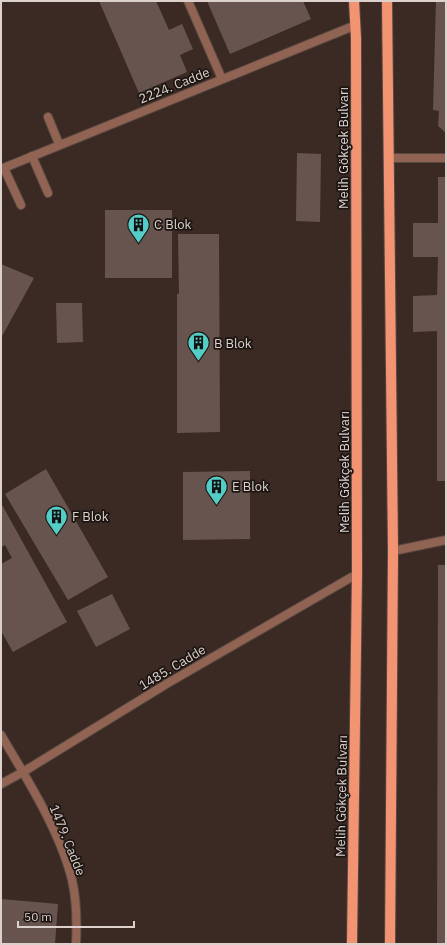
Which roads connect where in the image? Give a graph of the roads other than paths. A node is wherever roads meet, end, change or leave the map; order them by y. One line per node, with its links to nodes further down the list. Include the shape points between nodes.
1 (188, 1): 5 (street)
2 (354, 1): 4 (main road, Melih Gökçek Bulvarı)
3 (387, 1): 9 (main road)
4 (356, 25): 5 (street, 2224. Cadde); 16 (main road, Melih Gökçek Bulvarı)
5 (222, 79): 7 (street, 2224. Cadde)
6 (48, 117): 7 (street)
7 (59, 144): 8 (street, 2224. Cadde)
8 (32, 156): 11 (street, 2224. Cadde); 12 (street)
9 (389, 158): 10 (street); 15 (main road)
10 (446, 158)
11 (2, 168): 13 (street)
12 (48, 193)
13 (20, 205)
14 (446, 540): 15 (street)
15 (393, 551): 22 (main road)
16 (357, 574): 18 (street, 1485. Cadde, via 168,683); 21 (main road, Melih Gökçek Bulvarı)
17 (1, 736): 18 (street, 1479. Cadde)
18 (23, 772): 19 (street, 1485. Cadde); 20 (street, 1479. Cadde, via 54,832 69,869 76,901)
19 (1, 784)
20 (76, 944)
21 (352, 944)
22 (390, 944)

